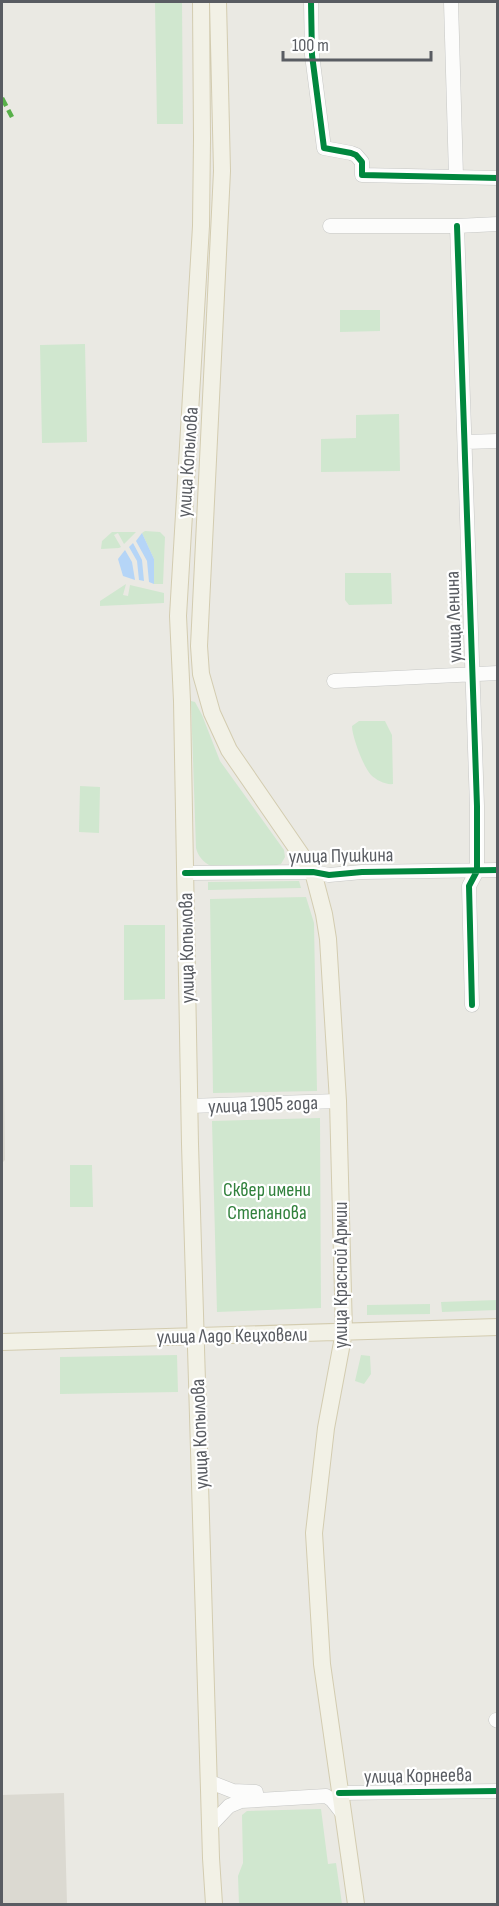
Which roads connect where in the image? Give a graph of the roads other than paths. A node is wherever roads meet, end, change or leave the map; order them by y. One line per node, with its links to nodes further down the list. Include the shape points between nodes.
1 (201, 2): 19 (main road, улица Копылова, via 201,226 178,616)
2 (218, 2): 13 (main road, улица Копылова, via 222,171 204,506)
3 (311, 2): 5 (street, via 312,55 324,148 356,155 362,162 362,176)
4 (451, 2): 5 (street)
5 (456, 176): 6 (street)
6 (498, 178)
7 (498, 224): 9 (street)
8 (330, 226): 9 (street)
9 (457, 226): 11 (street, улица Ленина)
10 (498, 441): 11 (street)
11 (465, 442): 14 (street, улица Ленина)
12 (498, 673): 14 (street)
13 (201, 674): 18 (main road, улица Красной Армии, via 212,713 229,750)
14 (472, 675): 15 (street); 17 (street, улица Ленина)
15 (334, 681)
16 (498, 870): 17 (street, улица Пушкина)
17 (477, 871): 18 (street, улица Пушкина, via 329,875); 20 (street, улица Ленина, via 469,886)
18 (313, 872): 19 (street, улица Пушкина); 21 (main road, улица Красной Армии, via 328,939)
19 (185, 873): 22 (main road, улица Копылова)
20 (472, 1005)
21 (338, 1101): 22 (street, улица 1905 года); 24 (main road, улица Красной Армии)
22 (189, 1106): 25 (main road, улица Копылова)
23 (498, 1327): 24 (main road, улица Ладо Кецховели)
24 (344, 1332): 25 (main road, улица Ладо Кецховели); 27 (main road, улица Красной Армии, via 326,1428 314,1533 322,1664)
25 (195, 1335): 26 (main road, улица Ладо Кецховели); 28 (main road, улица Копылова)
26 (2, 1342)
27 (337, 1776): 28 (street, улица Корнеева, via 325,1788 251,1792 233,1791); 30 (main road, улица Красной Армии)
28 (210, 1782): 32 (main road, улица Копылова)
29 (498, 1791): 30 (street, улица Корнеева)
30 (339, 1793): 31 (main road, улица Красной Армии)
31 (343, 1814): 32 (street, via 326,1796 241,1801 229,1806); 33 (main road, улица Красной Армии)
32 (211, 1825): 34 (main road, улица Копылова)
33 (348, 1841): 37 (main road, улица Красной Армии); 38 (main road)
34 (211, 1858): 35 (main road, улица Копылова); 36 (main road, улица Копылова)
35 (207, 1905)
36 (214, 1905)
37 (356, 1905)
38 (365, 1905)

